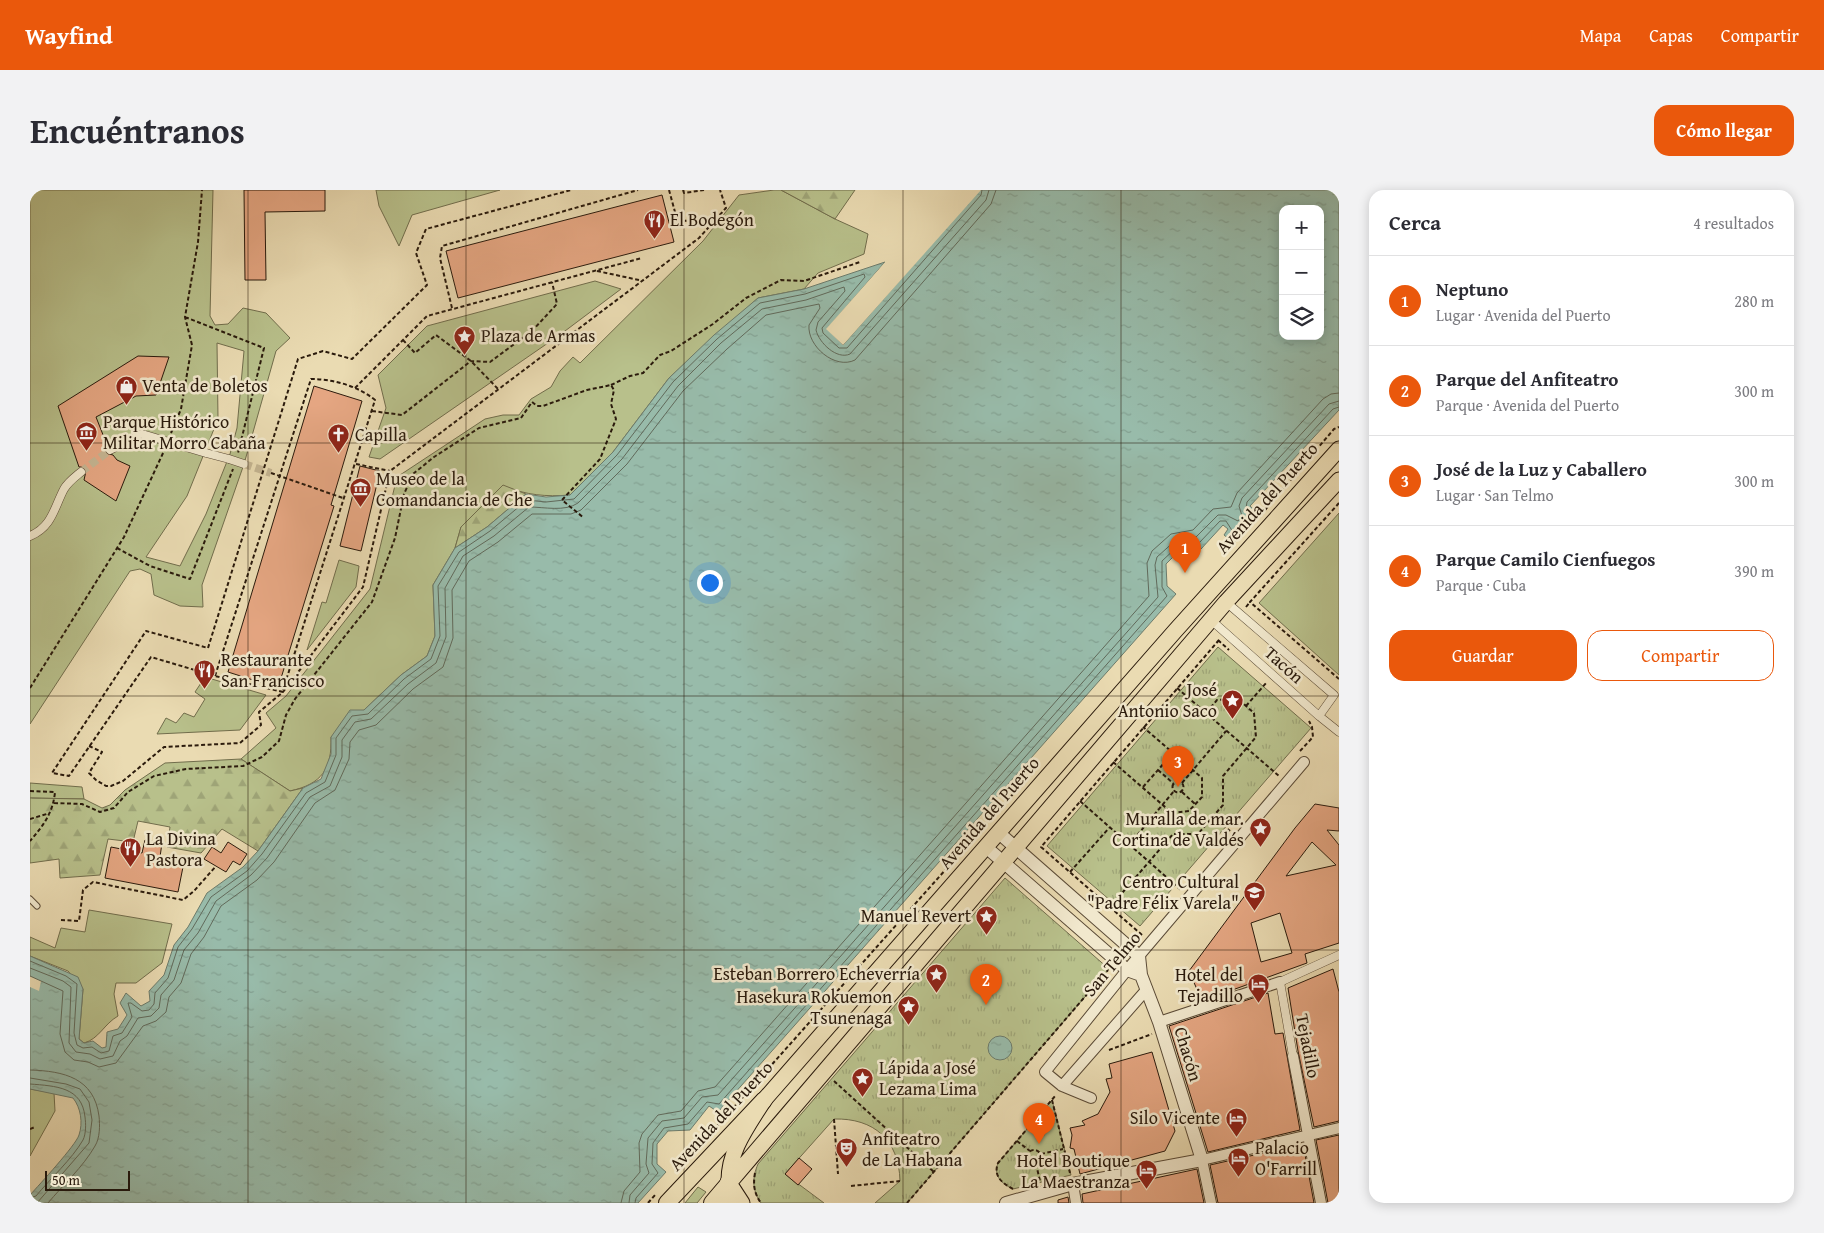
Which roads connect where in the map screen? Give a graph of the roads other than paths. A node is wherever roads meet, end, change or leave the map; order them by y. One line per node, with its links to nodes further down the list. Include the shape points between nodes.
1 (1339, 449): 7 (main road, Avenida del Puerto)
2 (110, 450): 3 (street, bridge, via 142,434)
3 (244, 464)
4 (81, 472): 6 (street, via 64,488 52,518 40,532)
5 (1339, 480): 8 (main road)
6 (30, 536)
7 (1212, 590): 8 (main road); 9 (main road, Avenida del Puerto)
8 (1226, 602): 10 (main road); 11 (street, Tacón)
9 (1196, 608): 10 (main road); 15 (main road, Avenida del Puerto)
10 (1211, 620): 12 (street, Tacón); 17 (main road)
11 (1336, 694): 12 (street, Tacón)
12 (1319, 716): 13 (street)
13 (1339, 732)
14 (1300, 759): 22 (street, San Telmo)
15 (999, 833): 16 (main road, Avenida del Puerto); 17 (street)
16 (986, 847): 18 (street); 31 (main road, Avenida del Puerto)
17 (1015, 847): 18 (main road); 22 (street)
18 (1002, 861): 23 (street); 35 (main road)
19 (30, 899): 20 (lane)
20 (37, 906)
21 (1339, 955): 25 (street)
22 (1139, 956): 23 (street, San Telmo); 24 (street, Chacón)
23 (1127, 970): 24 (street); 29 (street, San Telmo, via 1045,1072)
24 (1142, 975): 26 (street, Chacón)
25 (1280, 982): 27 (street); 28 (street, Tejadillo)
26 (1147, 989): 27 (street, Chacón); 29 (street)
27 (1161, 1026): 34 (street, Chacón)
28 (1293, 1056): 33 (street, Tejadillo)
29 (1062, 1086): 30 (street)
30 (1091, 1098)
31 (764, 1100): 35 (main road, via 736,1146); 37 (highway, Avenida del Puerto)
32 (1339, 1128): 33 (street)
33 (1309, 1136): 34 (street); 44 (street, Tejadillo)
34 (1202, 1160): 36 (street); 43 (street, Chacón)
35 (729, 1183): 38 (highway); 39 (highway); 40 (main road)
36 (1073, 1184): 41 (street); 42 (street)
37 (663, 1197)
38 (712, 1203)
39 (725, 1203)
40 (742, 1203)
41 (1006, 1203)
42 (1076, 1203)
43 (1211, 1203)
44 (1321, 1203)

